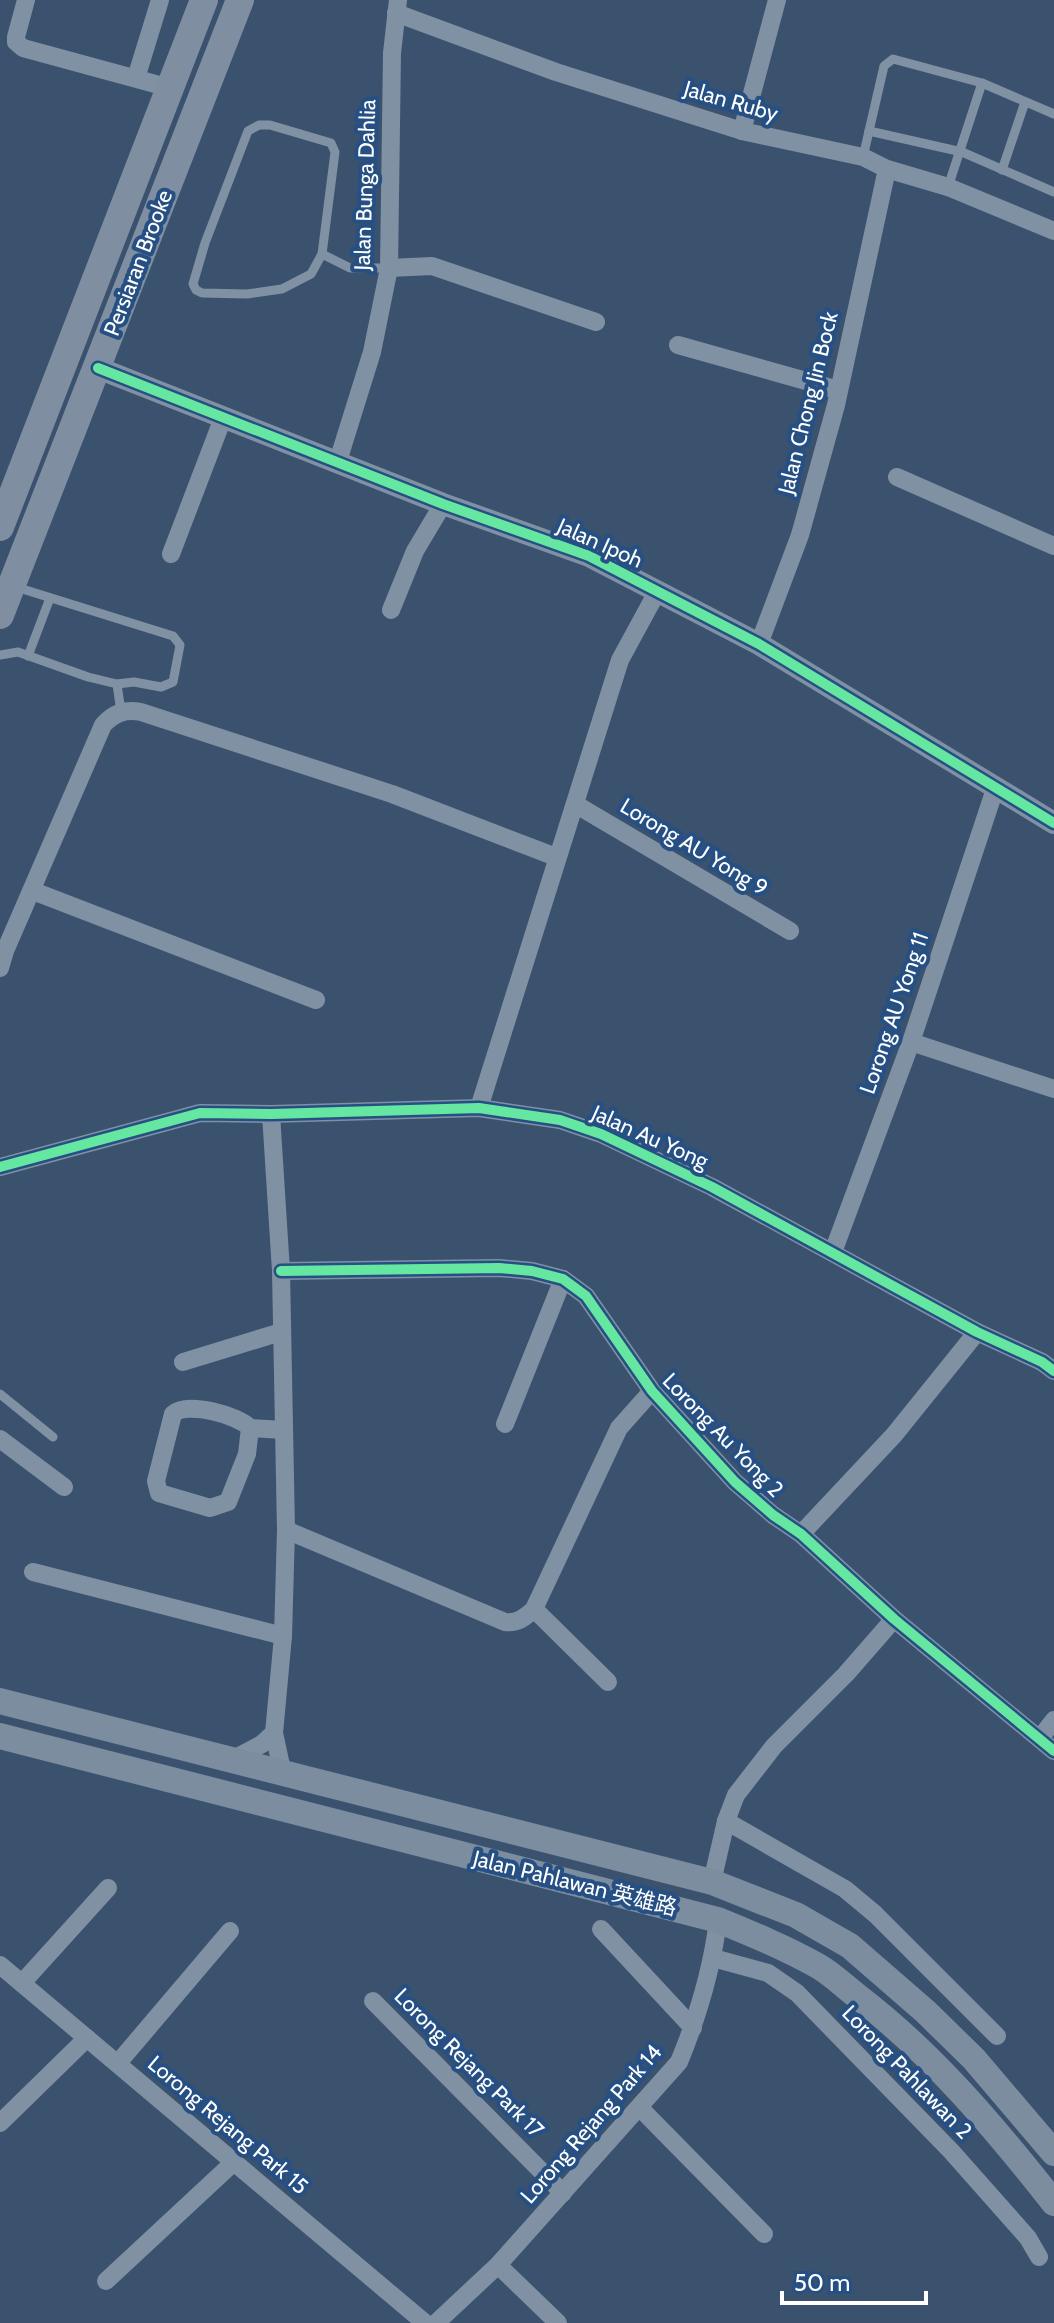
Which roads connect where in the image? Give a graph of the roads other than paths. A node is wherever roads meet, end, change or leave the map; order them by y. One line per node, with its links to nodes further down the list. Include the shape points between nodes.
1 (26, 0): 7 (street, via 16,37 23,48)
2 (160, 0): 7 (street)
3 (204, 0): 9 (main road, Persiaran Brooke)
4 (240, 0): 25 (main road, Persiaran Brooke)
5 (777, 0): 12 (street)
6 (397, 6): 12 (street, Jalan Ruby, via 556,72); 22 (street, Jalan Bunga Dahlia)
7 (136, 78): 9 (street)
8 (982, 83): 10 (lane); 13 (lane, via 893,59 884,66); 14 (lane)
9 (170, 88): 31 (main road, Persiaran Brooke)
10 (1025, 102): 11 (lane); 17 (lane)
11 (1054, 114)
12 (742, 131): 15 (street, Jalan Ruby)
13 (869, 131): 14 (lane); 15 (lane)
14 (962, 152): 17 (lane); 18 (lane)
15 (863, 157): 16 (street, Jalan Ruby)
16 (887, 169): 18 (street, Jalan Ruby); 26 (street, Jalan Chong Jin Bock)
17 (1002, 170): 19 (lane)
18 (948, 187): 20 (street, Jalan Ruby)
19 (1054, 192)
20 (1054, 231)
21 (322, 254): 21 (lane, via 311,274 282,289 217,295 196,290 193,284 205,243 251,128 270,125 331,143 335,152); 22 (lane, via 350,268)
22 (389, 268): 23 (street, via 432,266); 28 (street, Jalan Bunga Dahlia, via 372,352)
23 (596, 322)
24 (678, 345): 26 (street)
25 (98, 368): 27 (street, Jalan Ipoh); 34 (main road, Persiaran Brooke)
26 (838, 390): 39 (street, Jalan Chong Jin Bock, via 800,535)
27 (223, 418): 28 (street, Jalan Ipoh); 33 (street)
28 (338, 461): 30 (street, Jalan Ipoh)
29 (897, 477): 32 (street)
30 (443, 504): 35 (street, Jalan Ipoh, via 589,556); 37 (street, via 415,551)
31 (0, 527)
32 (1054, 546)
33 (171, 554)
34 (13, 586): 36 (lane); 38 (main road, Persiaran Brooke)
35 (657, 592): 39 (street, Jalan Ipoh); 45 (street, via 620,660)
36 (50, 598): 41 (lane); 42 (lane, via 179,639 170,685)
37 (391, 610)
38 (0, 615)
39 (759, 644): 44 (street, Jalan Ipoh)
40 (0, 655): 41 (lane)
41 (28, 656): 42 (lane)
42 (117, 684): 43 (lane)
43 (121, 712): 47 (street, via 141,712 392,794); 48 (street, via 103,725)
44 (995, 789): 46 (street, Jalan Ipoh); 52 (street, Lorong AU Yong 11)
45 (575, 804): 47 (street); 49 (street, Lorong AU Yong 9)
46 (1054, 823)
47 (556, 857): 54 (street)
48 (33, 891): 50 (street); 51 (street)
49 (790, 931)
50 (0, 968)
51 (316, 1000)
52 (911, 1042): 53 (street); 57 (street, Lorong AU Yong 11)
53 (1054, 1089)
54 (479, 1108): 55 (street, Jalan Au Yong); 57 (street, Jalan Au Yong, via 560,1120 601,1134)
55 (271, 1114): 56 (street, Jalan Au Yong, via 200,1113); 58 (street)
56 (0, 1167)
57 (833, 1252): 61 (street, Jalan Au Yong)
58 (281, 1271): 59 (street, Lorong Au Yong 2, via 499,1268); 60 (street)
59 (563, 1279): 64 (street, Lorong Au Yong 2, via 586,1296); 66 (street)
60 (281, 1332): 62 (street); 68 (street)
61 (977, 1332): 63 (street, Jalan Au Yong); 73 (street, via 894,1435)
62 (183, 1362)
63 (1054, 1371)
64 (652, 1391): 73 (street, Lorong Au Yong 2, via 735,1482); 75 (street, via 619,1428)
65 (0, 1394): 69 (lane)
66 (505, 1424)
67 (250, 1428): 67 (street, via 247,1454 228,1502 210,1508 159,1493 156,1481 178,1409 240,1419); 68 (street)
68 (284, 1430): 72 (street)
69 (53, 1437)
70 (0, 1439): 71 (street)
71 (64, 1487)
72 (286, 1530): 75 (street, via 505,1622 524,1618); 77 (street)
73 (801, 1534): 76 (street, Lorong Au Yong 2)
74 (33, 1572): 77 (street)
75 (534, 1609): 78 (street)
76 (894, 1619): 83 (street, Lorong Au Yong 2); 87 (street, via 774,1746 736,1795)
77 (283, 1636): 81 (street)
78 (608, 1682)
79 (0, 1701): 85 (main road, Jalan Pahlawan 英雄路)
80 (1054, 1720): 83 (street)
81 (274, 1733): 85 (street); 86 (street)
82 (0, 1736): 90 (main road, Jalan Pahlawan 英雄路)
83 (1040, 1738): 84 (street, Lorong Au Yong 2)
84 (1054, 1751)
85 (230, 1761): 86 (main road, Jalan Pahlawan 英雄路)
86 (283, 1775): 88 (main road, Jalan Pahlawan 英雄路)
87 (726, 1821): 88 (street); 98 (street, via 845,1889)
88 (712, 1882): 103 (main road, Jalan Pahlawan 英雄路, via 796,1915 850,1946 974,2059)
89 (108, 1888): 95 (street)
90 (718, 1920): 93 (street, Lorong Rejang Park 14); 106 (main road, Jalan Pahlawan 英雄路, via 820,1967 890,2021 926,2053)
91 (601, 1929): 97 (street)
92 (230, 1931): 100 (street)
93 (713, 1958): 97 (street, Lorong Rejang Park 14); 108 (street, Lorong Pahlawan 2, via 768,1973 797,1993 951,2151)
94 (0, 1965): 95 (street, Lorong Rejang Park 15)
95 (22, 1983): 99 (street, Lorong Rejang Park 15)
96 (373, 2001): 105 (street, Lorong Rejang Park 17)
97 (693, 2028): 101 (street, Lorong Rejang Park 14, via 679,2062)
98 (997, 2036)
99 (87, 2038): 100 (street, Lorong Rejang Park 15); 102 (street)
100 (118, 2063): 104 (street, Lorong Rejang Park 15)
101 (640, 2108): 105 (street, Lorong Rejang Park 14); 107 (street)
102 (0, 2123)
103 (1054, 2153)
104 (234, 2162): 110 (street); 111 (street, Lorong Rejang Park 15)
105 (563, 2193): 109 (street, Lorong Rejang Park 14)
106 (1054, 2203)
107 (764, 2234)
108 (1039, 2257)
109 (498, 2265): 112 (street, Lorong Rejang Park 14); 113 (street)
110 (106, 2281)
111 (425, 2323)
112 (436, 2323)
113 (558, 2323)

